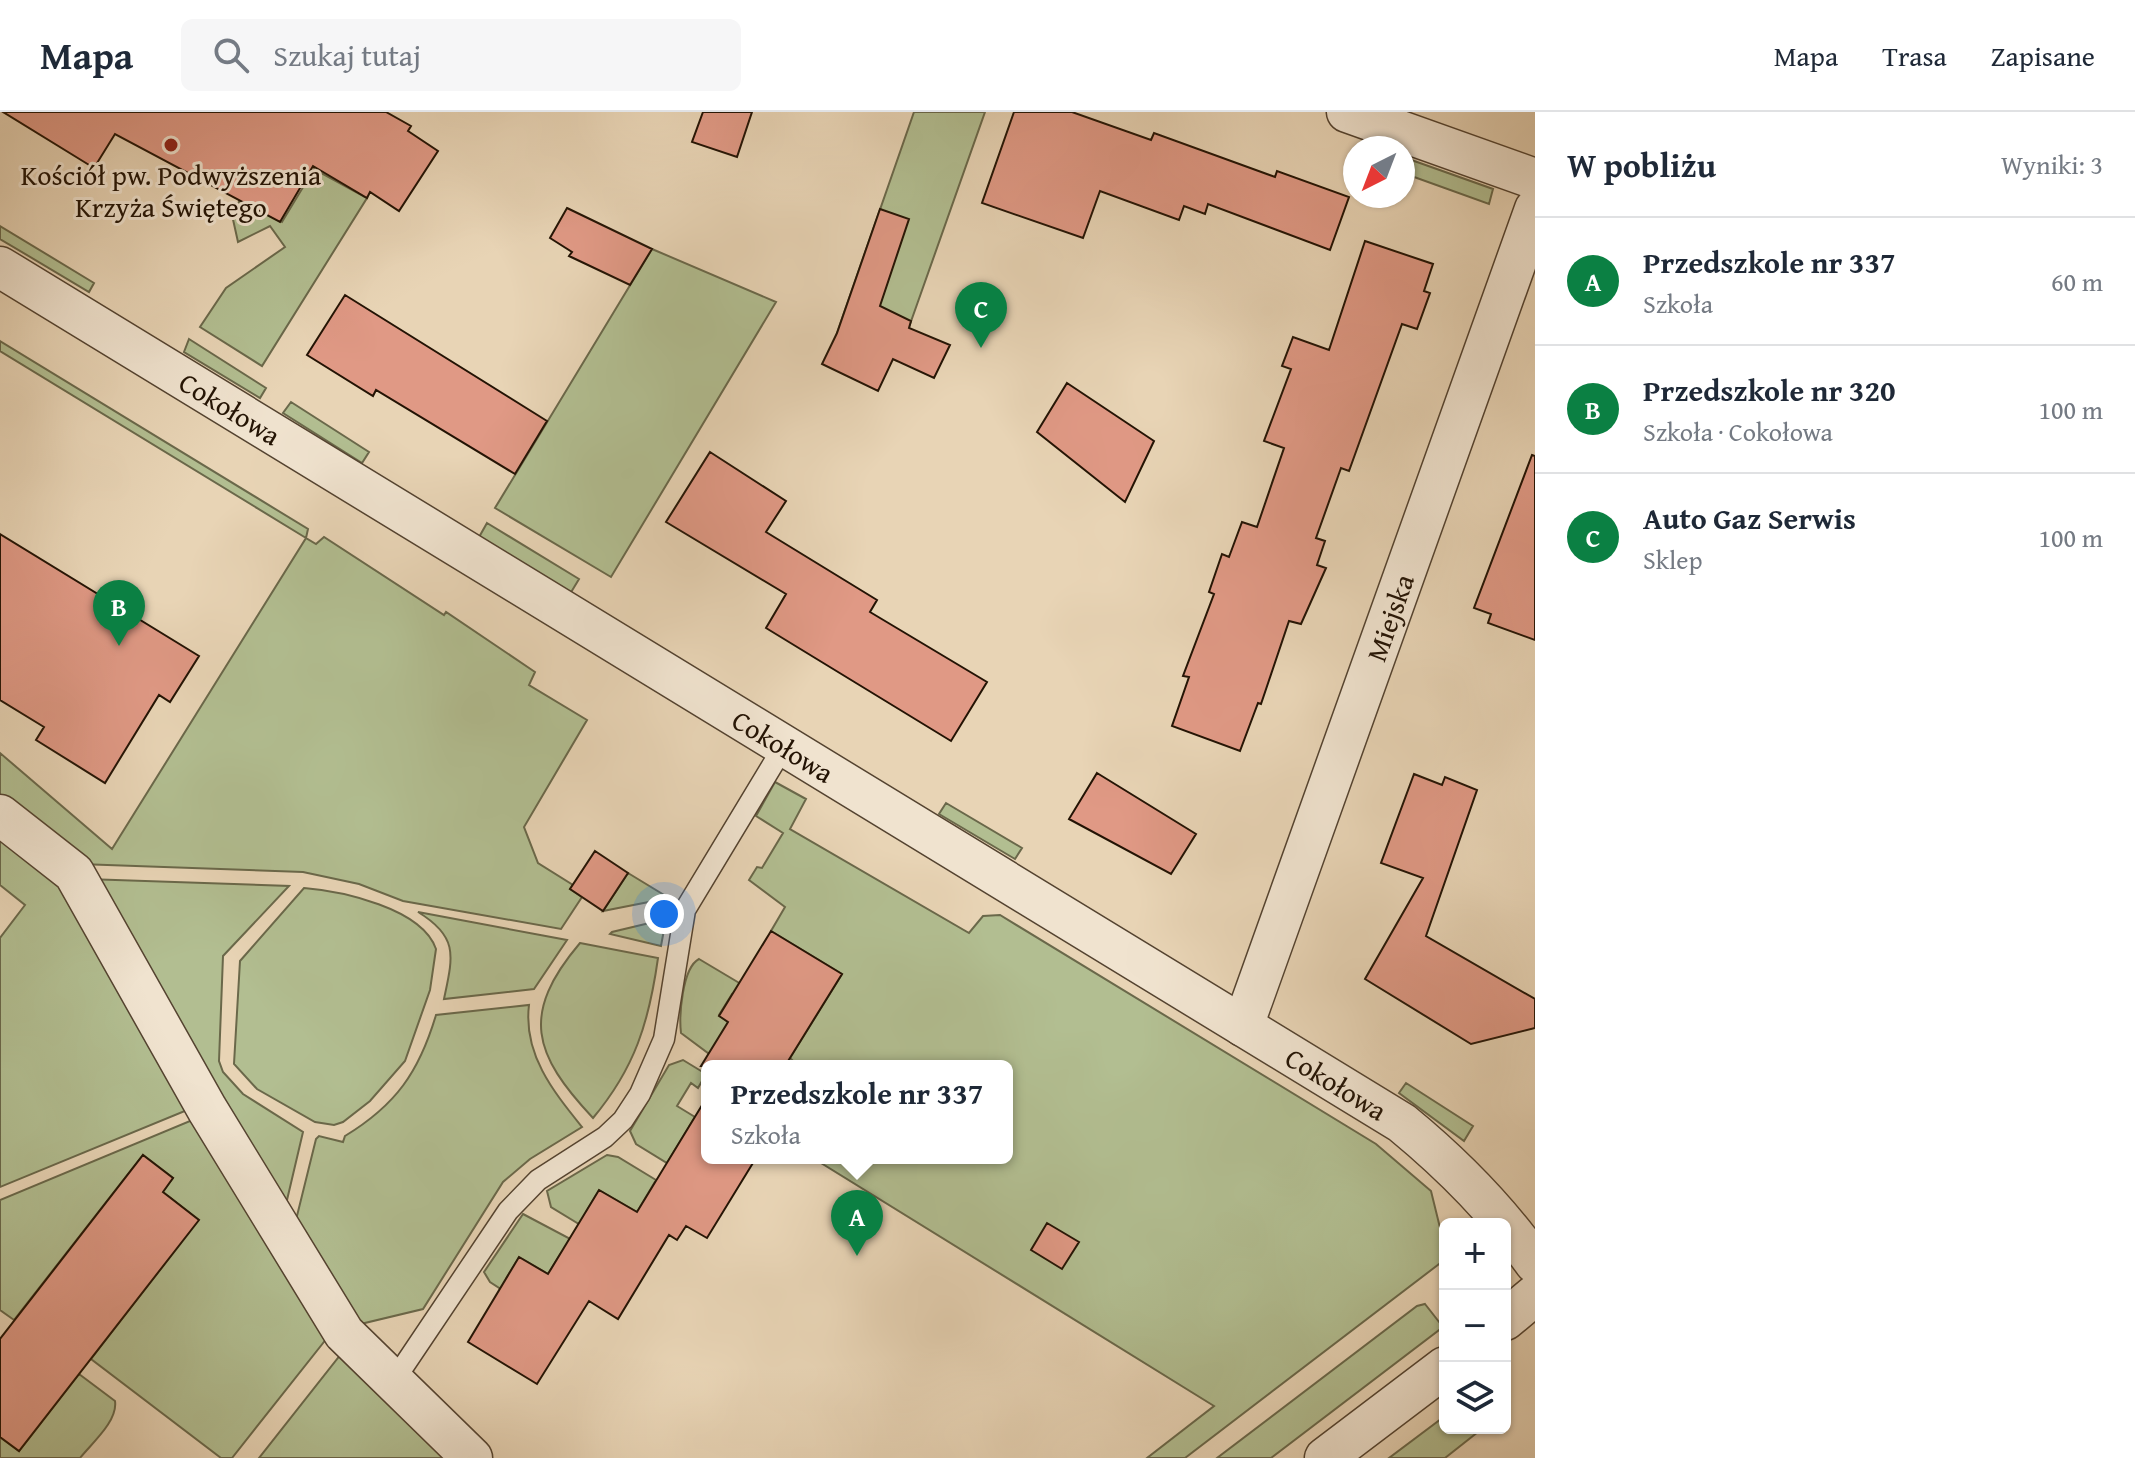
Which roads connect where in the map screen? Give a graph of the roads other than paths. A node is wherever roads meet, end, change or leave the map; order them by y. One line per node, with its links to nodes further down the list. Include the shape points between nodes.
1 (1347, 112): 2 (street)
2 (1535, 179)
3 (1535, 209): 7 (street, Miejska)
4 (0, 267): 5 (street, Cokołowa)
5 (784, 746): 7 (street, Cokołowa); 12 (lane, via 685,910 664,1039 640,1094 605,1137 538,1180 508,1211)
6 (0, 815): 12 (street, via 74,873 207,1109 344,1333)
7 (1243, 1026): 8 (street, Cokołowa, via 1402,1123 1455,1167)
8 (1535, 1263)
9 (1535, 1295): 10 (street)
10 (1511, 1315)
11 (1439, 1372): 14 (street)
12 (393, 1382): 13 (street)
13 (472, 1458)
14 (1325, 1458)

